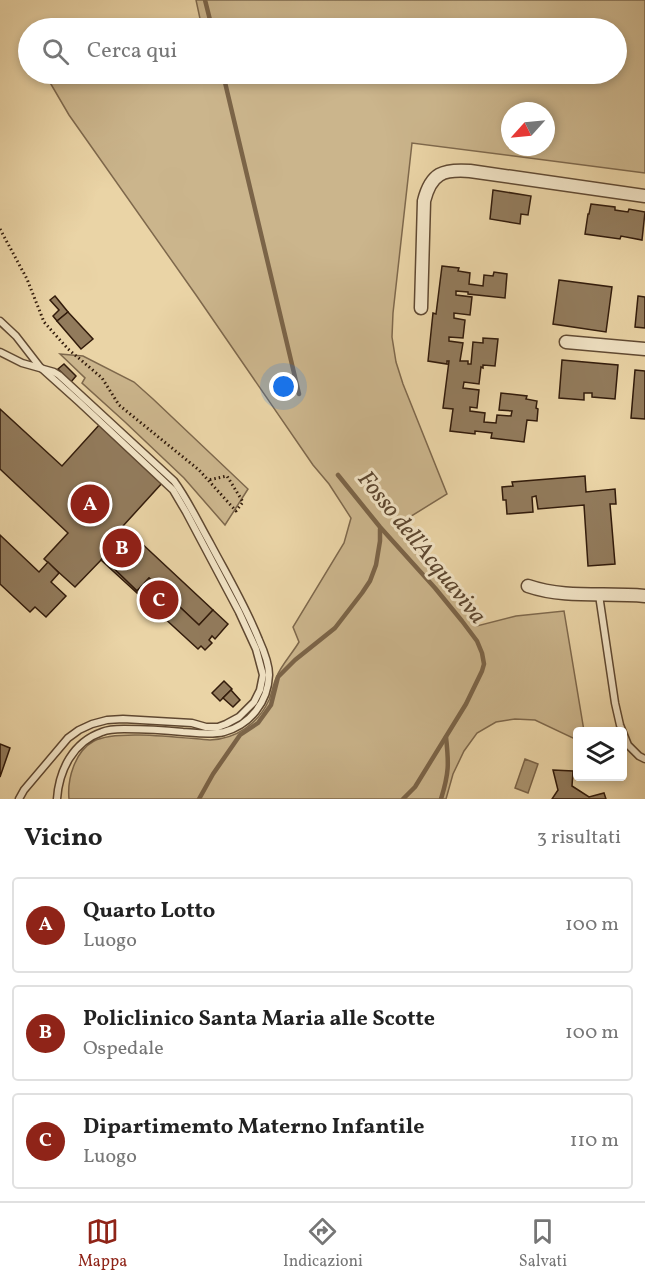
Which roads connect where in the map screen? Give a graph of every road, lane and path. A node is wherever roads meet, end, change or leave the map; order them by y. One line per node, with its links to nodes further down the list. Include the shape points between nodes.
1 (645, 196): 3 (street, via 470,171 443,172 428,186 424,201)
2 (0, 228): 9 (path, via 44,322 102,378 119,405)
3 (421, 308)
4 (0, 321): 8 (lane)
5 (566, 342): 6 (street)
6 (645, 349)
7 (0, 352): 8 (lane)
8 (40, 367): 14 (lane, via 173,490 251,636 263,675 254,702 239,717 218,727 123,719 79,730 68,738); 15 (lane, via 58,375 179,488 248,613 268,676 259,708 227,731 209,734 116,729 90,737 75,749 65,765)
9 (208, 480): 9 (path, via 215,488 236,511 243,502 227,476)
10 (528, 586): 11 (street)
11 (599, 595): 12 (street); 13 (lane, via 620,725 628,745)
12 (645, 596)
13 (645, 759)
14 (20, 799)
15 (57, 799)

